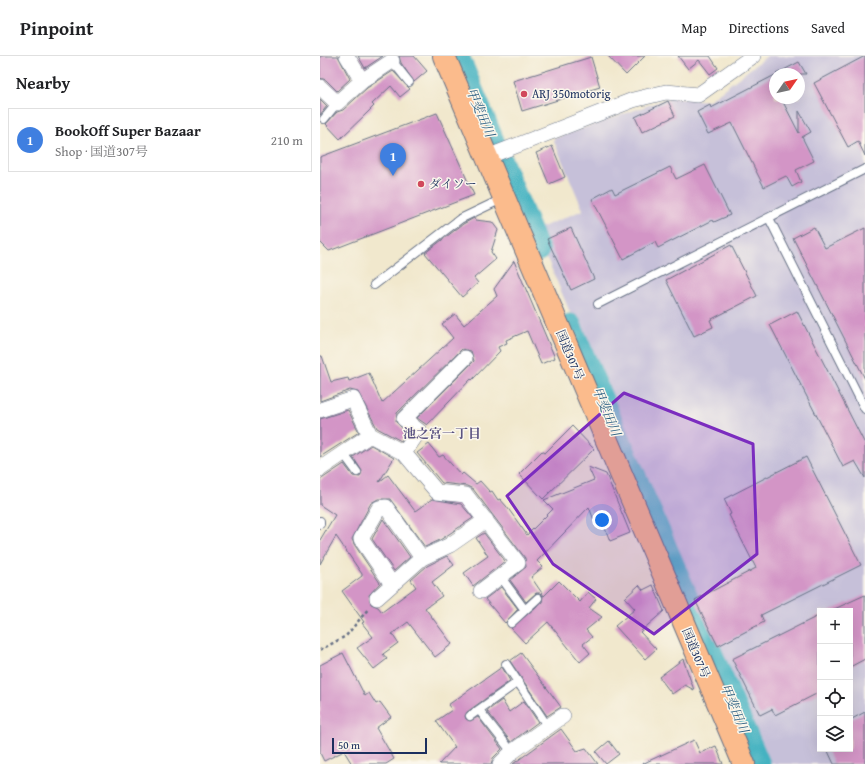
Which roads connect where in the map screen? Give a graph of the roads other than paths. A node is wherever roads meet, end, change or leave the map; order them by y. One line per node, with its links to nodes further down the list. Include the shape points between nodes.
1 (347, 56): 5 (street)
2 (444, 56): 10 (highway, 国道307号)
3 (753, 56): 10 (street, via 698,95 666,92 633,100)
4 (390, 58): 5 (street); 6 (lane)
5 (362, 81): 8 (street)
6 (409, 82)
7 (320, 87): 8 (street)
8 (337, 103): 9 (lane)
9 (324, 120)
10 (487, 156): 12 (highway, 国道307号)
11 (865, 169): 13 (lane)
12 (504, 198): 14 (lane, via 460,219); 41 (highway, 国道307号)
13 (769, 218): 15 (lane); 17 (lane)
14 (374, 285)
15 (598, 304)
16 (466, 358): 21 (street, via 404,419 419,431)
17 (865, 409)
18 (320, 410): 19 (street, via 352,399)
19 (370, 436): 20 (street); 21 (street)
20 (343, 453): 22 (street); 23 (lane)
21 (404, 453): 24 (street, via 436,492 466,495)
22 (320, 469)
23 (357, 472)
24 (486, 520): 25 (street, via 450,545); 26 (street, via 518,564)
25 (422, 558): 27 (street); 27 (street, via 386,507 379,508 362,540)
26 (500, 576): 28 (street); 31 (lane)
27 (392, 584): 29 (street)
28 (481, 591)
29 (377, 598)
30 (538, 598): 31 (lane)
31 (526, 610): 32 (lane)
32 (511, 623)
33 (506, 664): 34 (lane)
34 (518, 682): 35 (lane); 38 (lane)
35 (479, 710): 36 (lane); 39 (lane)
36 (470, 716)
37 (563, 716): 38 (street)
38 (548, 727): 39 (street)
39 (512, 752): 40 (street)
40 (500, 764)
41 (744, 764)

